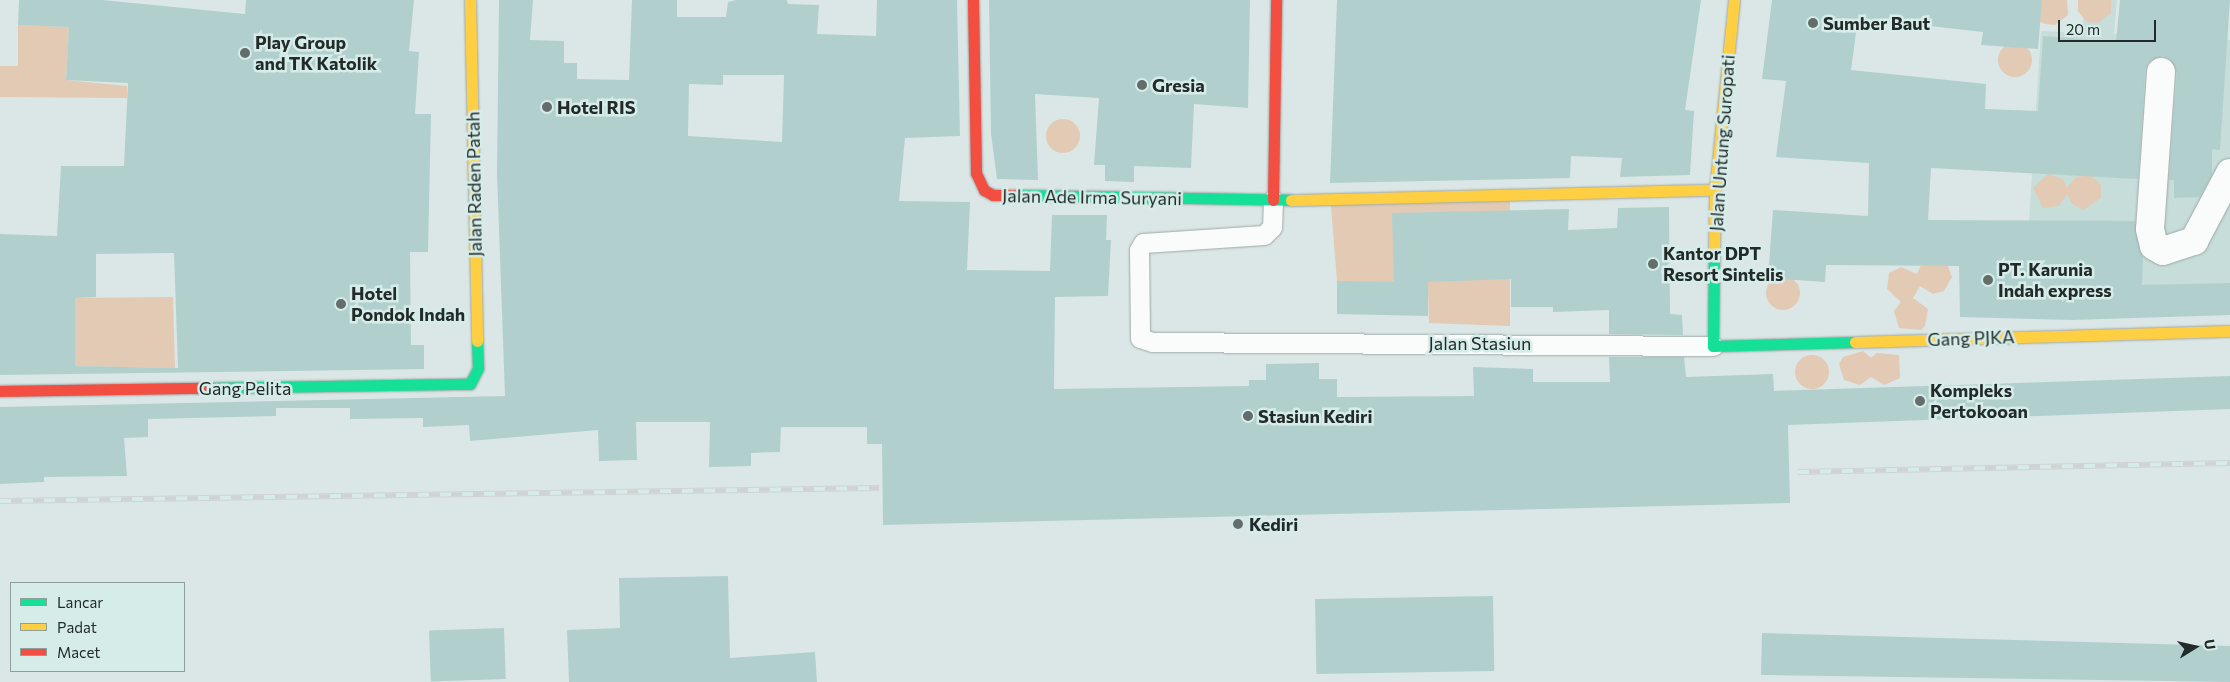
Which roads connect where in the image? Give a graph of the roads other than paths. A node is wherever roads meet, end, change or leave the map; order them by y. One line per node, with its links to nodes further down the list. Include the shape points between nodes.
1 (470, 0): 11 (street, Jalan Raden Patah)
2 (973, 0): 8 (street, Jalan Ade Irma Suryani, via 976,173 984,190 993,195)
3 (1276, 0): 8 (street)
4 (1734, 0): 7 (street, Jalan Untung Suropati)
5 (2161, 72): 6 (street, via 2150,229 2154,246 2162,251 2194,241)
6 (2230, 173)
7 (1715, 190): 8 (street, Jalan Ade Irma Suryani); 10 (street, Jalan Untung Suropati)
8 (1273, 200): 10 (lane, Jalan Stasiun, via 1272,227 1264,235 1150,240 1139,250 1140,338 1152,342)
9 (2230, 331): 10 (street, Gang PJKA)
10 (1713, 346)
11 (478, 368): 12 (street, Gang Pelita, via 475,378 465,386)
12 (0, 391)

